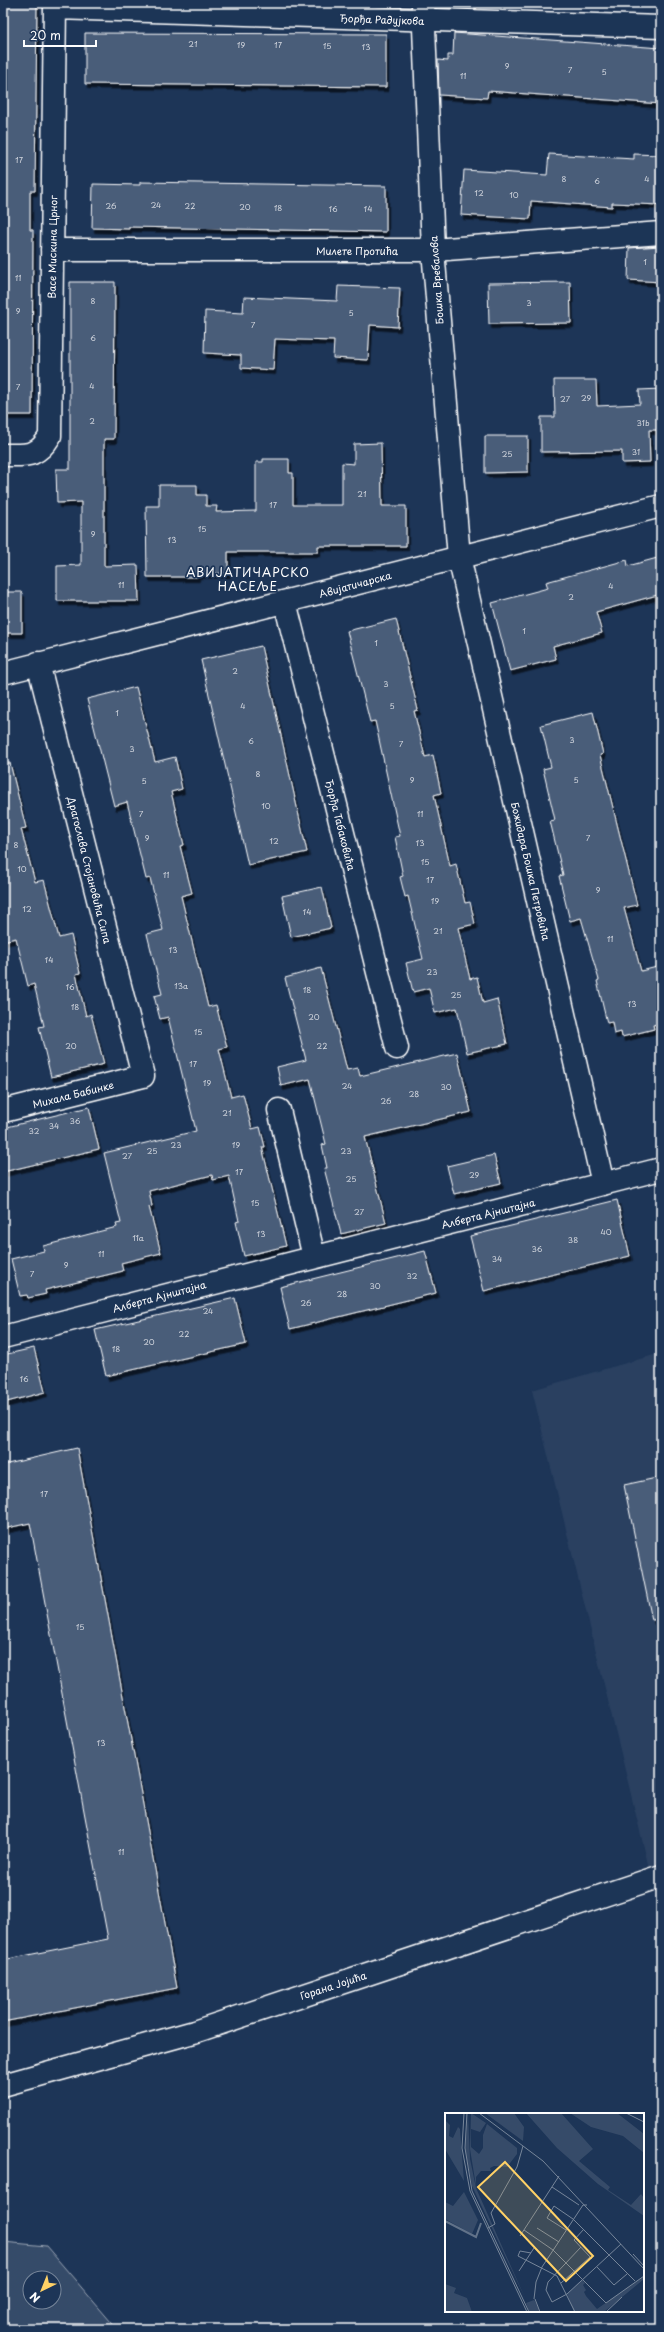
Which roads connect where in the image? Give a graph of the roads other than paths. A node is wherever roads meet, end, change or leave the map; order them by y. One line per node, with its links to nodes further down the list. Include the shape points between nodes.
1 (55, 6): 2 (street, Ђорђа Радујкова); 5 (street, Васе Мискина Црног)
2 (423, 12): 3 (street, Ђорђа Радујкова); 6 (street, Бошка Вребалова)
3 (661, 27)
4 (661, 233): 6 (street, Милете Протића)
5 (52, 250): 6 (street, Милете Протића); 7 (street, Васе Мискина Црног, via 50,436 36,453)
6 (432, 250): 9 (street, Бошка Вребалова)
7 (3, 455)
8 (661, 506): 9 (street, Авијатичарска)
9 (459, 557): 10 (street, Авијатичарска); 18 (street, Божидара Бошка Петровића)
10 (285, 602): 11 (street, Авијатичарска); 13 (street, Ђорђа Табаковића)
11 (38, 663): 12 (street, Авијатичарска); 14 (street, Драгослава Стојановића Сипа)
12 (3, 672)
13 (397, 1048)
14 (143, 1076): 16 (street, Михала Бабинке)
15 (279, 1110): 19 (street)
16 (3, 1111)
17 (661, 1169): 18 (street, Алберта Ајнштајна)
18 (603, 1184): 19 (street, Алберта Ајнштајна)
19 (314, 1257): 20 (street, Алберта Ајнштајна)
20 (3, 1337)
21 (661, 1876): 22 (street, Горана Јојића, via 194,2032)
22 (3, 2085)

